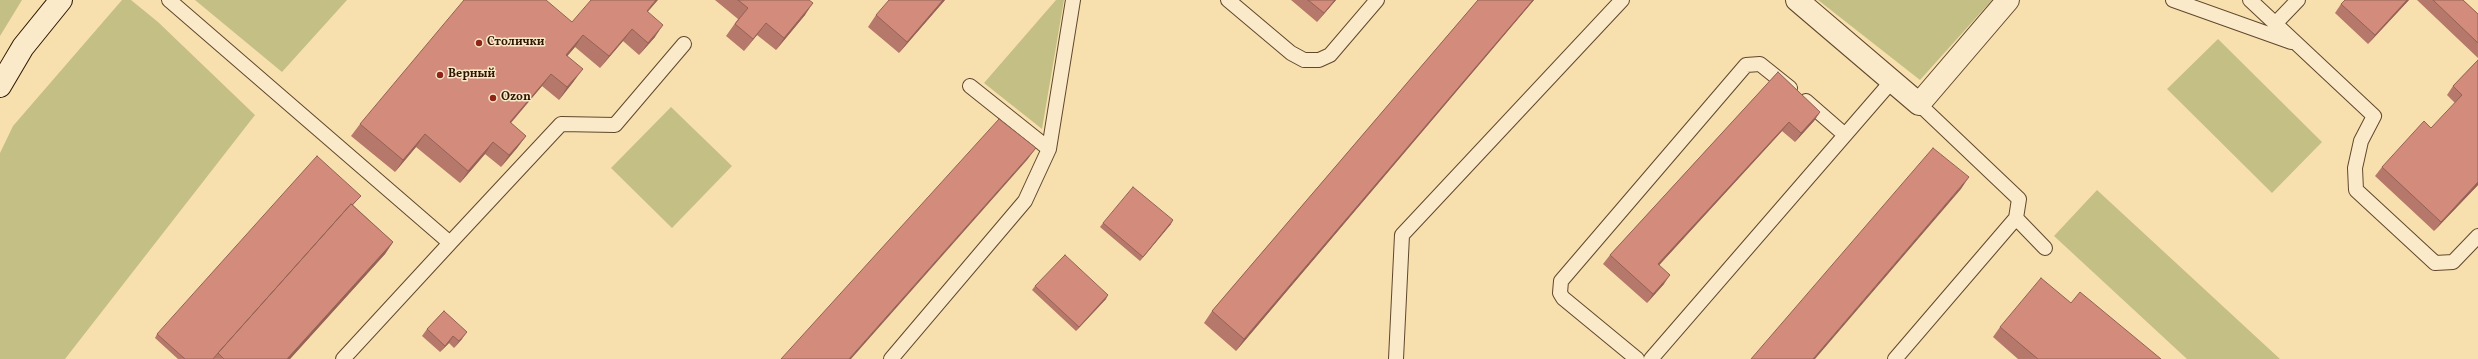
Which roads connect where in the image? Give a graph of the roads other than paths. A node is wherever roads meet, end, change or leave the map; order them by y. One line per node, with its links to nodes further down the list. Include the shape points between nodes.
1 (169, 0): 23 (lane)
2 (1072, 0): 20 (lane)
3 (1228, 0): 4 (lane, via 1291,53 1304,60 1318,60 1330,55)
4 (1377, 0)
5 (1622, 0): 27 (lane, via 1402,235)
6 (1797, 0): 15 (street)
7 (2008, 0): 18 (street)
8 (2173, 0): 14 (lane)
9 (2250, 0): 12 (lane)
10 (2298, 0): 12 (lane)
11 (60, 1): 16 (street, via 22,47)
12 (2275, 24): 14 (lane)
13 (684, 44): 23 (lane, via 615,125 561,124)
14 (2298, 45): 22 (lane, via 2374,116 2361,141 2355,168 2356,190 2435,263 2453,262)
15 (1891, 82): 18 (street); 19 (lane)
16 (0, 86)
17 (970, 86): 20 (lane)
18 (1919, 104): 21 (lane, via 2019,199)
19 (1845, 135): 28 (lane, via 1766,67 1760,64 1746,65 1566,275 1559,287 1564,298); 29 (lane)
20 (1049, 149): 26 (lane, via 1024,201)
21 (2016, 218): 24 (lane); 30 (lane)
22 (2478, 236)
23 (450, 243): 25 (lane)
24 (2045, 248)
25 (342, 359)
26 (892, 359)
27 (1396, 359)
28 (1637, 359)
29 (1651, 359)
30 (1895, 359)

